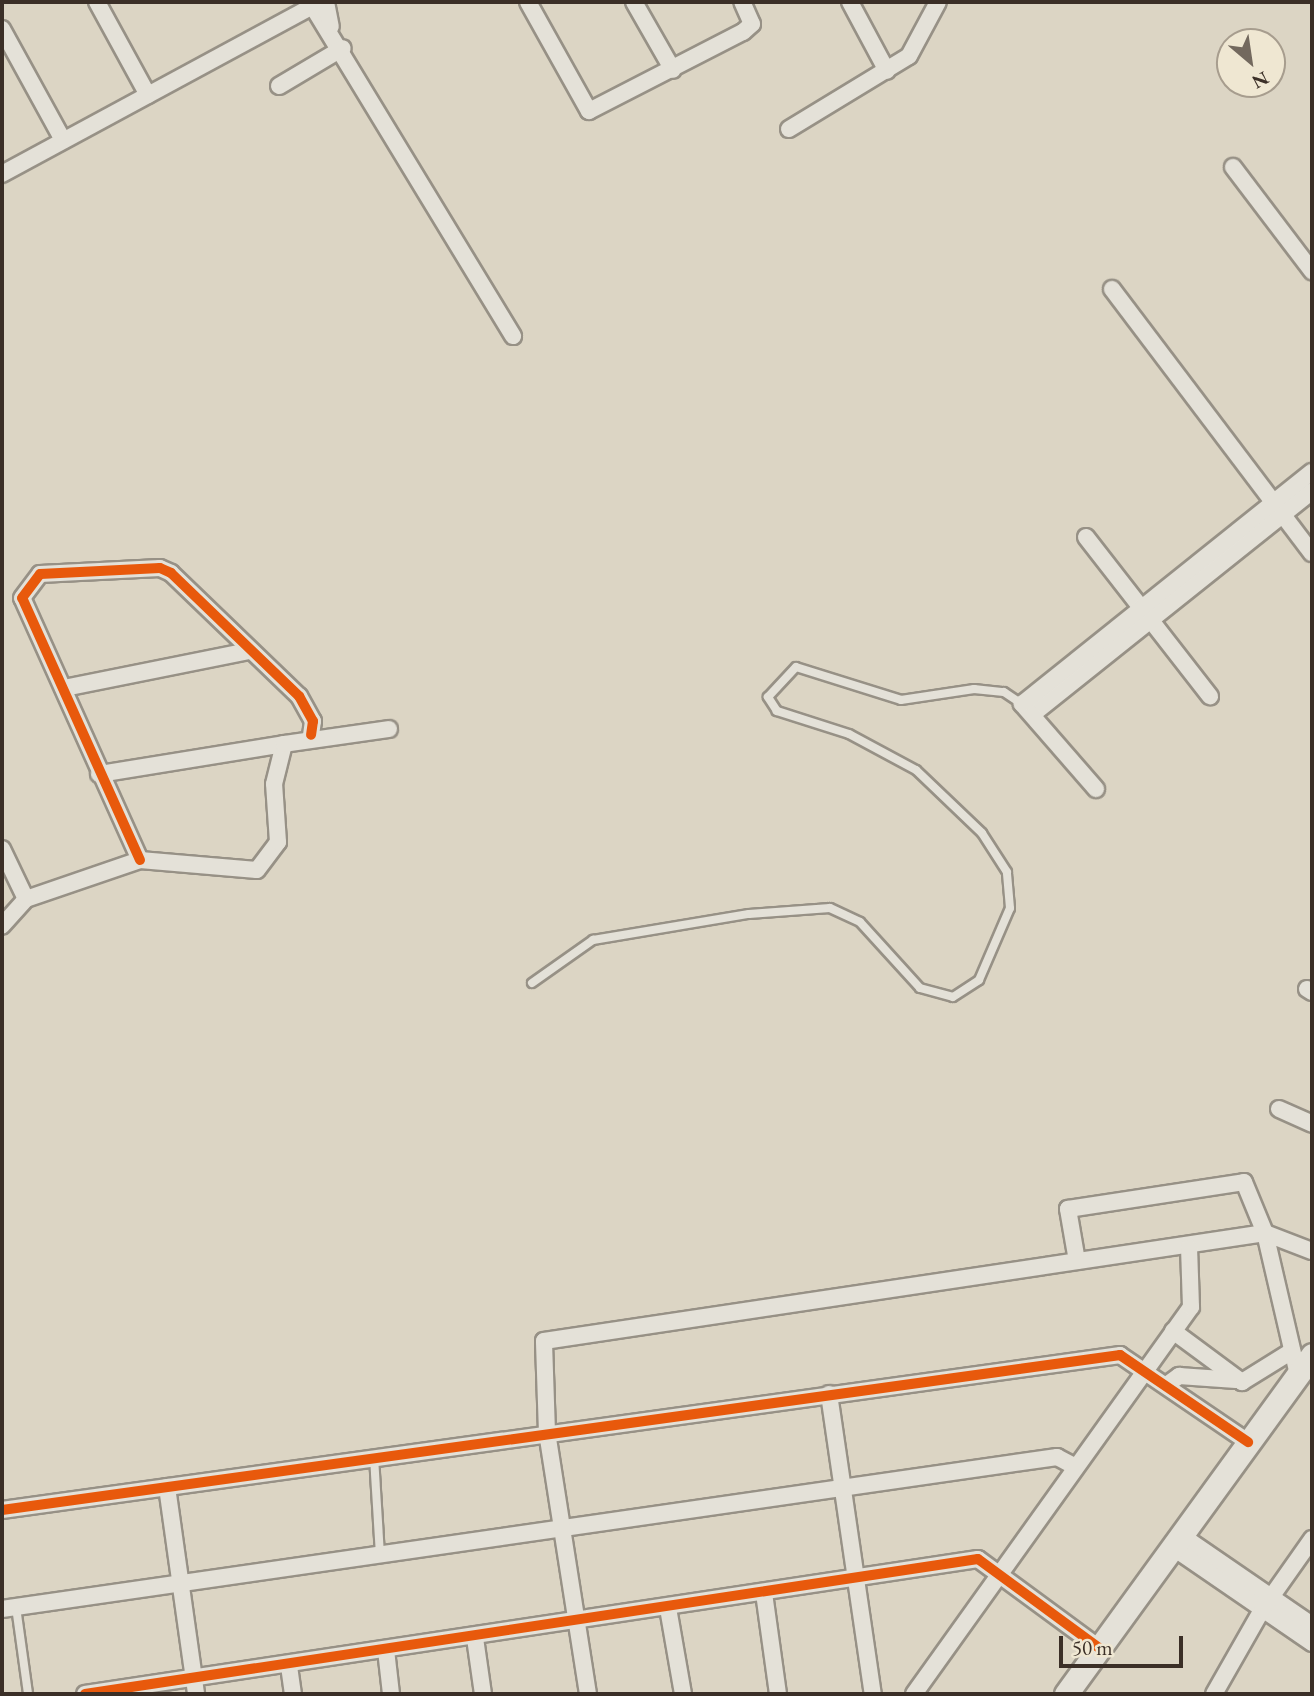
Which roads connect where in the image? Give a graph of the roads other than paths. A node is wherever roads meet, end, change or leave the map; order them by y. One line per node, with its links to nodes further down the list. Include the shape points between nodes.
1 (117, 2): 8 (street)
2 (528, 2): 12 (street, via 589,111)
3 (634, 2): 12 (street)
4 (742, 2): 12 (street, via 752,24)
5 (850, 2): 13 (street)
6 (938, 2): 13 (street, via 909,56)
7 (316, 3): 10 (street); 15 (street)
8 (99, 6): 15 (street)
9 (2, 29): 11 (street)
10 (343, 48): 14 (street); 22 (street)
11 (9, 58): 17 (street)
12 (673, 70)
13 (887, 71): 16 (street)
14 (279, 86)
15 (148, 95): 17 (street)
16 (789, 129)
17 (64, 140): 19 (street)
18 (1233, 167): 20 (street)
19 (2, 174)
20 (1312, 271)
21 (1112, 289): 25 (street)
22 (513, 336)
23 (1312, 472): 25 (street)
24 (1312, 491): 25 (street)
25 (1278, 508): 27 (street); 28 (street)
26 (1086, 537): 28 (street)
27 (1312, 553)
28 (1146, 614): 31 (street); 32 (street)
29 (250, 650): 30 (street); 30 (street, via 160,568 40,574 23,598); 34 (street, via 299,696 313,721)
30 (64, 688): 36 (street)
31 (1210, 696)
32 (1028, 709): 37 (street); 42 (lane, via 1004,692 974,689 901,700 796,667 768,696 777,711 849,734 916,770 982,833 1007,872 1010,908 979,980 953,997 920,988 860,922 830,908 749,914 593,940)
33 (389, 729): 34 (street)
34 (311, 735): 35 (street)
35 (284, 744): 36 (street); 39 (street, via 274,784 278,842 271,860 257,870)
36 (99, 774): 39 (street)
37 (1096, 789)
38 (2, 849): 40 (street)
39 (140, 860): 40 (street)
40 (26, 899): 41 (street)
41 (2, 926)
42 (531, 983)
43 (1279, 1109): 44 (street)
44 (1312, 1124)
45 (1265, 1233): 46 (street); 47 (street); 48 (street, via 1242,1180 1068,1209); 50 (street)
46 (1189, 1248): 48 (street); 49 (street, via 1195,1290)
47 (1312, 1251)
48 (1077, 1261): 55 (street, via 553,1338 544,1341 540,1355)
49 (1173, 1331): 51 (street); 52 (street)
50 (1302, 1353): 52 (street, via 1249,1380); 56 (main road, via 1298,1375)
51 (1146, 1368): 53 (street); 54 (street, via 1120,1355); 58 (street)
52 (1236, 1380): 53 (street, via 1179,1376)
53 (1168, 1384): 56 (street)
54 (830, 1394): 55 (street); 60 (street)
55 (547, 1433): 57 (street); 62 (street)
56 (1248, 1442): 64 (main road)
57 (374, 1457): 59 (street); 65 (lane)
58 (1076, 1467): 60 (street, via 1057,1457); 66 (street)
59 (167, 1487): 61 (street); 68 (street)
60 (843, 1487): 62 (street); 67 (street)
61 (2, 1510)
62 (563, 1525): 65 (street); 73 (street)
63 (1312, 1539): 70 (street)
64 (1177, 1541): 70 (street); 77 (main road)
65 (380, 1554): 68 (street)
66 (1000, 1574): 67 (street, via 978,1559); 77 (street); 90 (street)
67 (856, 1578): 69 (street); 89 (street)
68 (180, 1582): 71 (street); 80 (street)
69 (764, 1593): 72 (street); 88 (street)
70 (1266, 1603): 74 (street); 76 (street); 92 (street)
71 (9, 1608): 81 (lane)
72 (668, 1608): 73 (street); 87 (street)
73 (577, 1623): 75 (street); 86 (street)
74 (1312, 1625)
75 (475, 1638): 78 (street); 85 (street)
76 (1312, 1643)
77 (1099, 1648): 91 (main road)
78 (386, 1650): 79 (street); 84 (street)
79 (289, 1666): 80 (street); 83 (street)
80 (195, 1687): 82 (street)
81 (28, 1694)
82 (91, 1694)
83 (293, 1694)
84 (391, 1694)
85 (483, 1694)
86 (589, 1694)
87 (683, 1694)
88 (778, 1694)
89 (873, 1694)
90 (914, 1694)
91 (1066, 1694)
92 (1214, 1694)

